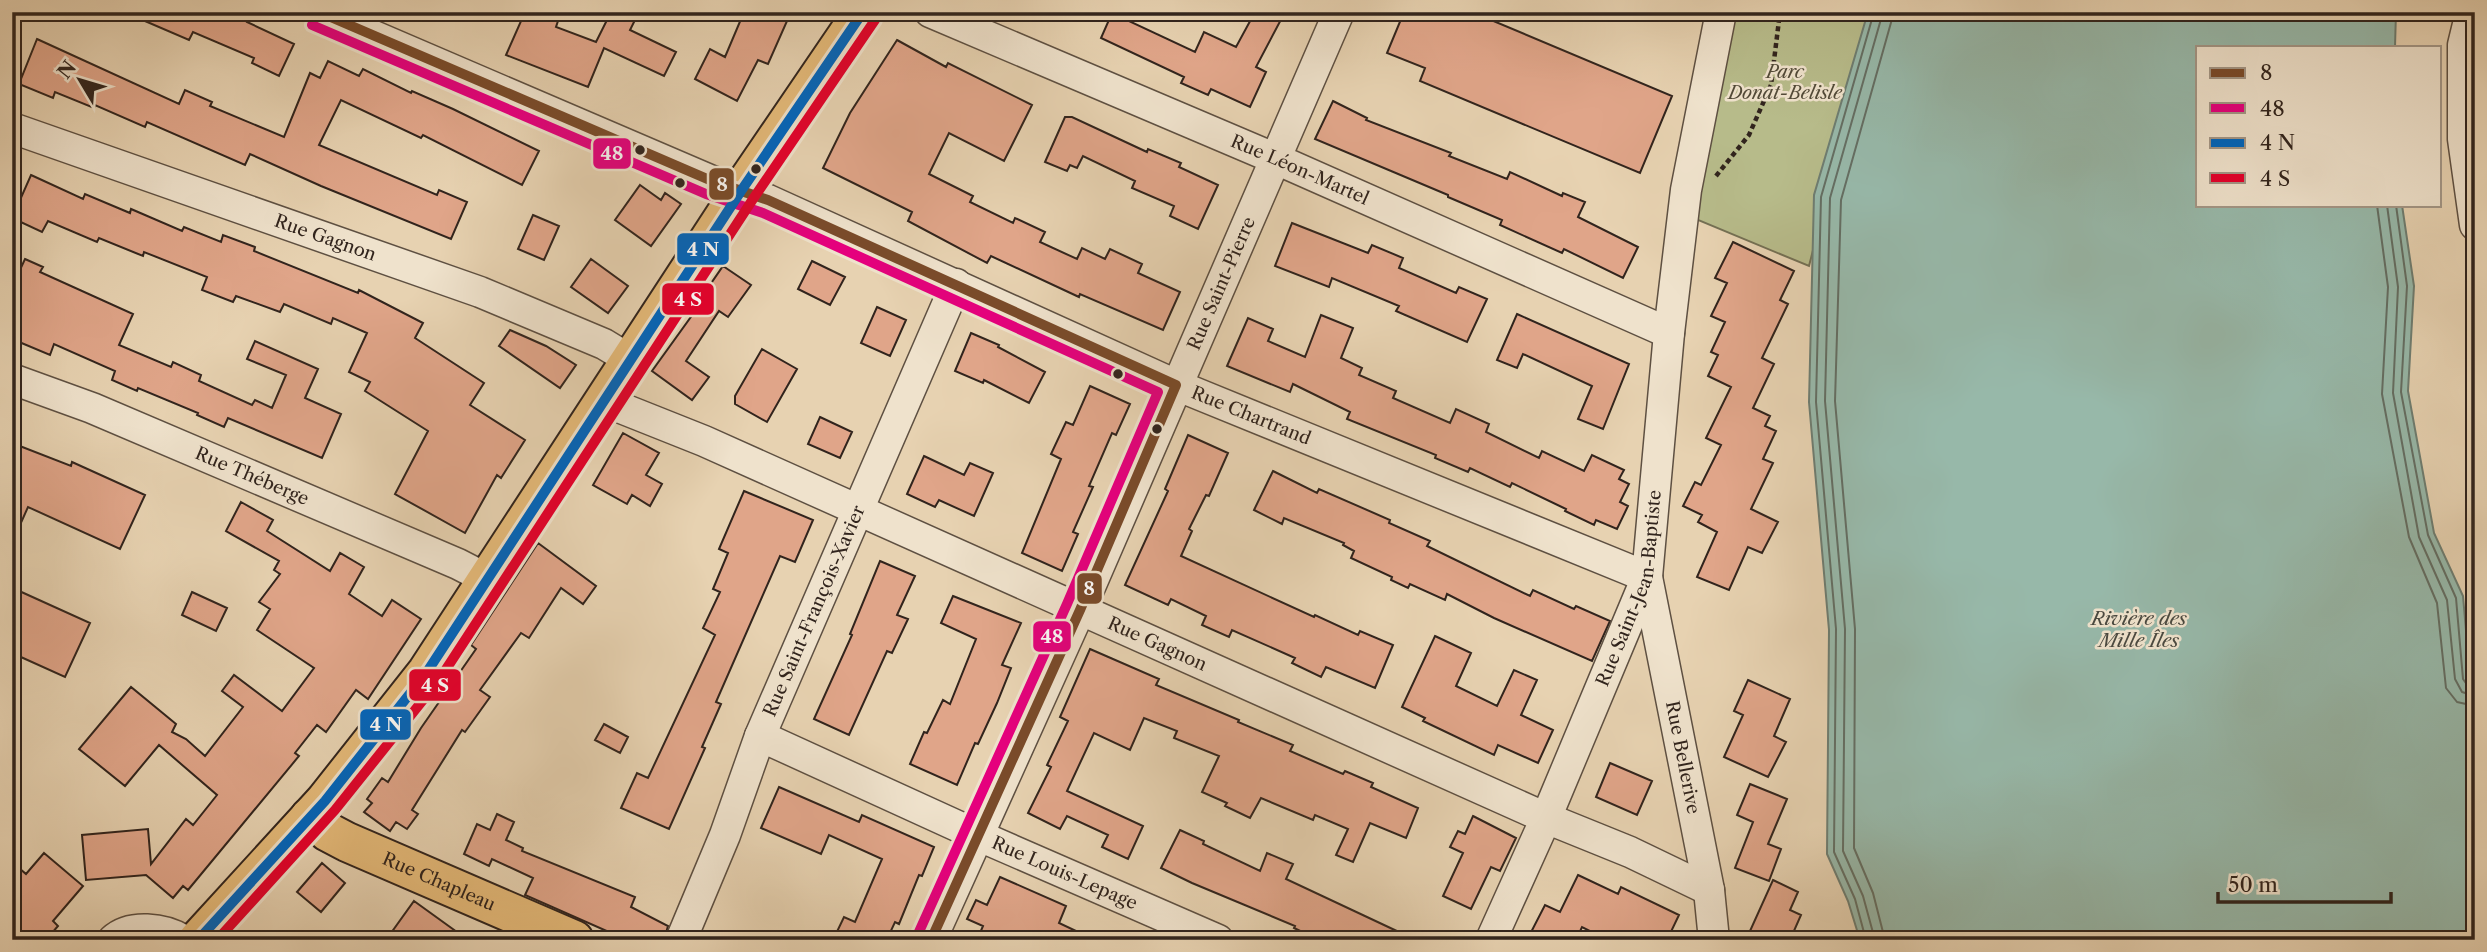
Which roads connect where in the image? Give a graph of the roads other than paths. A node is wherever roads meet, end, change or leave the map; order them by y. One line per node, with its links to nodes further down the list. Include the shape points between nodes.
1 (318, 12): 9 (street, Rue Chartrand)
2 (863, 12): 9 (main road)
3 (930, 12): 8 (street, Rue Léon-Martel)
4 (1339, 12): 8 (street, Rue Saint-Pierre)
5 (1721, 12): 12 (street, Rue Saint-Jean-Baptiste, via 1686,190)
6 (2471, 12): 10 (street, via 2463,45 2463,139)
7 (12, 128): 13 (street, Rue Gagnon, via 480,292 604,344)
8 (1276, 159): 12 (street, Rue Léon-Martel); 15 (street, Rue Saint-Pierre)
9 (741, 191): 11 (street, Rue Chartrand); 13 (main road)
10 (2475, 225)
11 (956, 284): 15 (street, Rue Chartrand); 17 (street, Rue Saint-François-Xavier)
12 (1670, 333): 18 (street, Rue Saint-Jean-Baptiste)
13 (632, 361): 16 (main road)
14 (12, 379): 19 (street, Rue Théberge, via 92,408)
15 (1176, 385): 18 (street, Rue Chartrand); 20 (street, Rue Saint-Pierre)
16 (606, 402): 17 (street, Rue Gagnon); 19 (main road)
17 (857, 510): 20 (street, Rue Gagnon); 21 (street, Rue Saint-François-Xavier)
18 (1647, 577): 23 (street, Rue Saint-Jean-Baptiste); 25 (street, Rue Bellerive)
19 (489, 580): 22 (main road, via 413,691)
20 (1080, 610): 23 (street, Rue Gagnon); 24 (street, Rue Saint-Pierre)
21 (760, 736): 24 (street, Rue Louis-Lepage); 30 (street, Rue Saint-François-Xavier)
22 (310, 817): 28 (main road); 29 (main road, Rue Chapleau, via 347,842)
23 (1546, 817): 25 (street, Rue Gagnon); 33 (street, Rue Saint-Jean-Baptiste)
24 (977, 835): 31 (street, Rue Saint-Pierre); 32 (street, Rue Louis-Lepage)
25 (1709, 891): 34 (street, Rue Bellerive)
26 (113, 940): 27 (street, via 120,933 149,929)
27 (183, 940)
28 (198, 940)
29 (573, 940)
30 (681, 940)
31 (931, 940)
32 (1219, 940)
33 (1491, 940)
34 (1714, 940)

